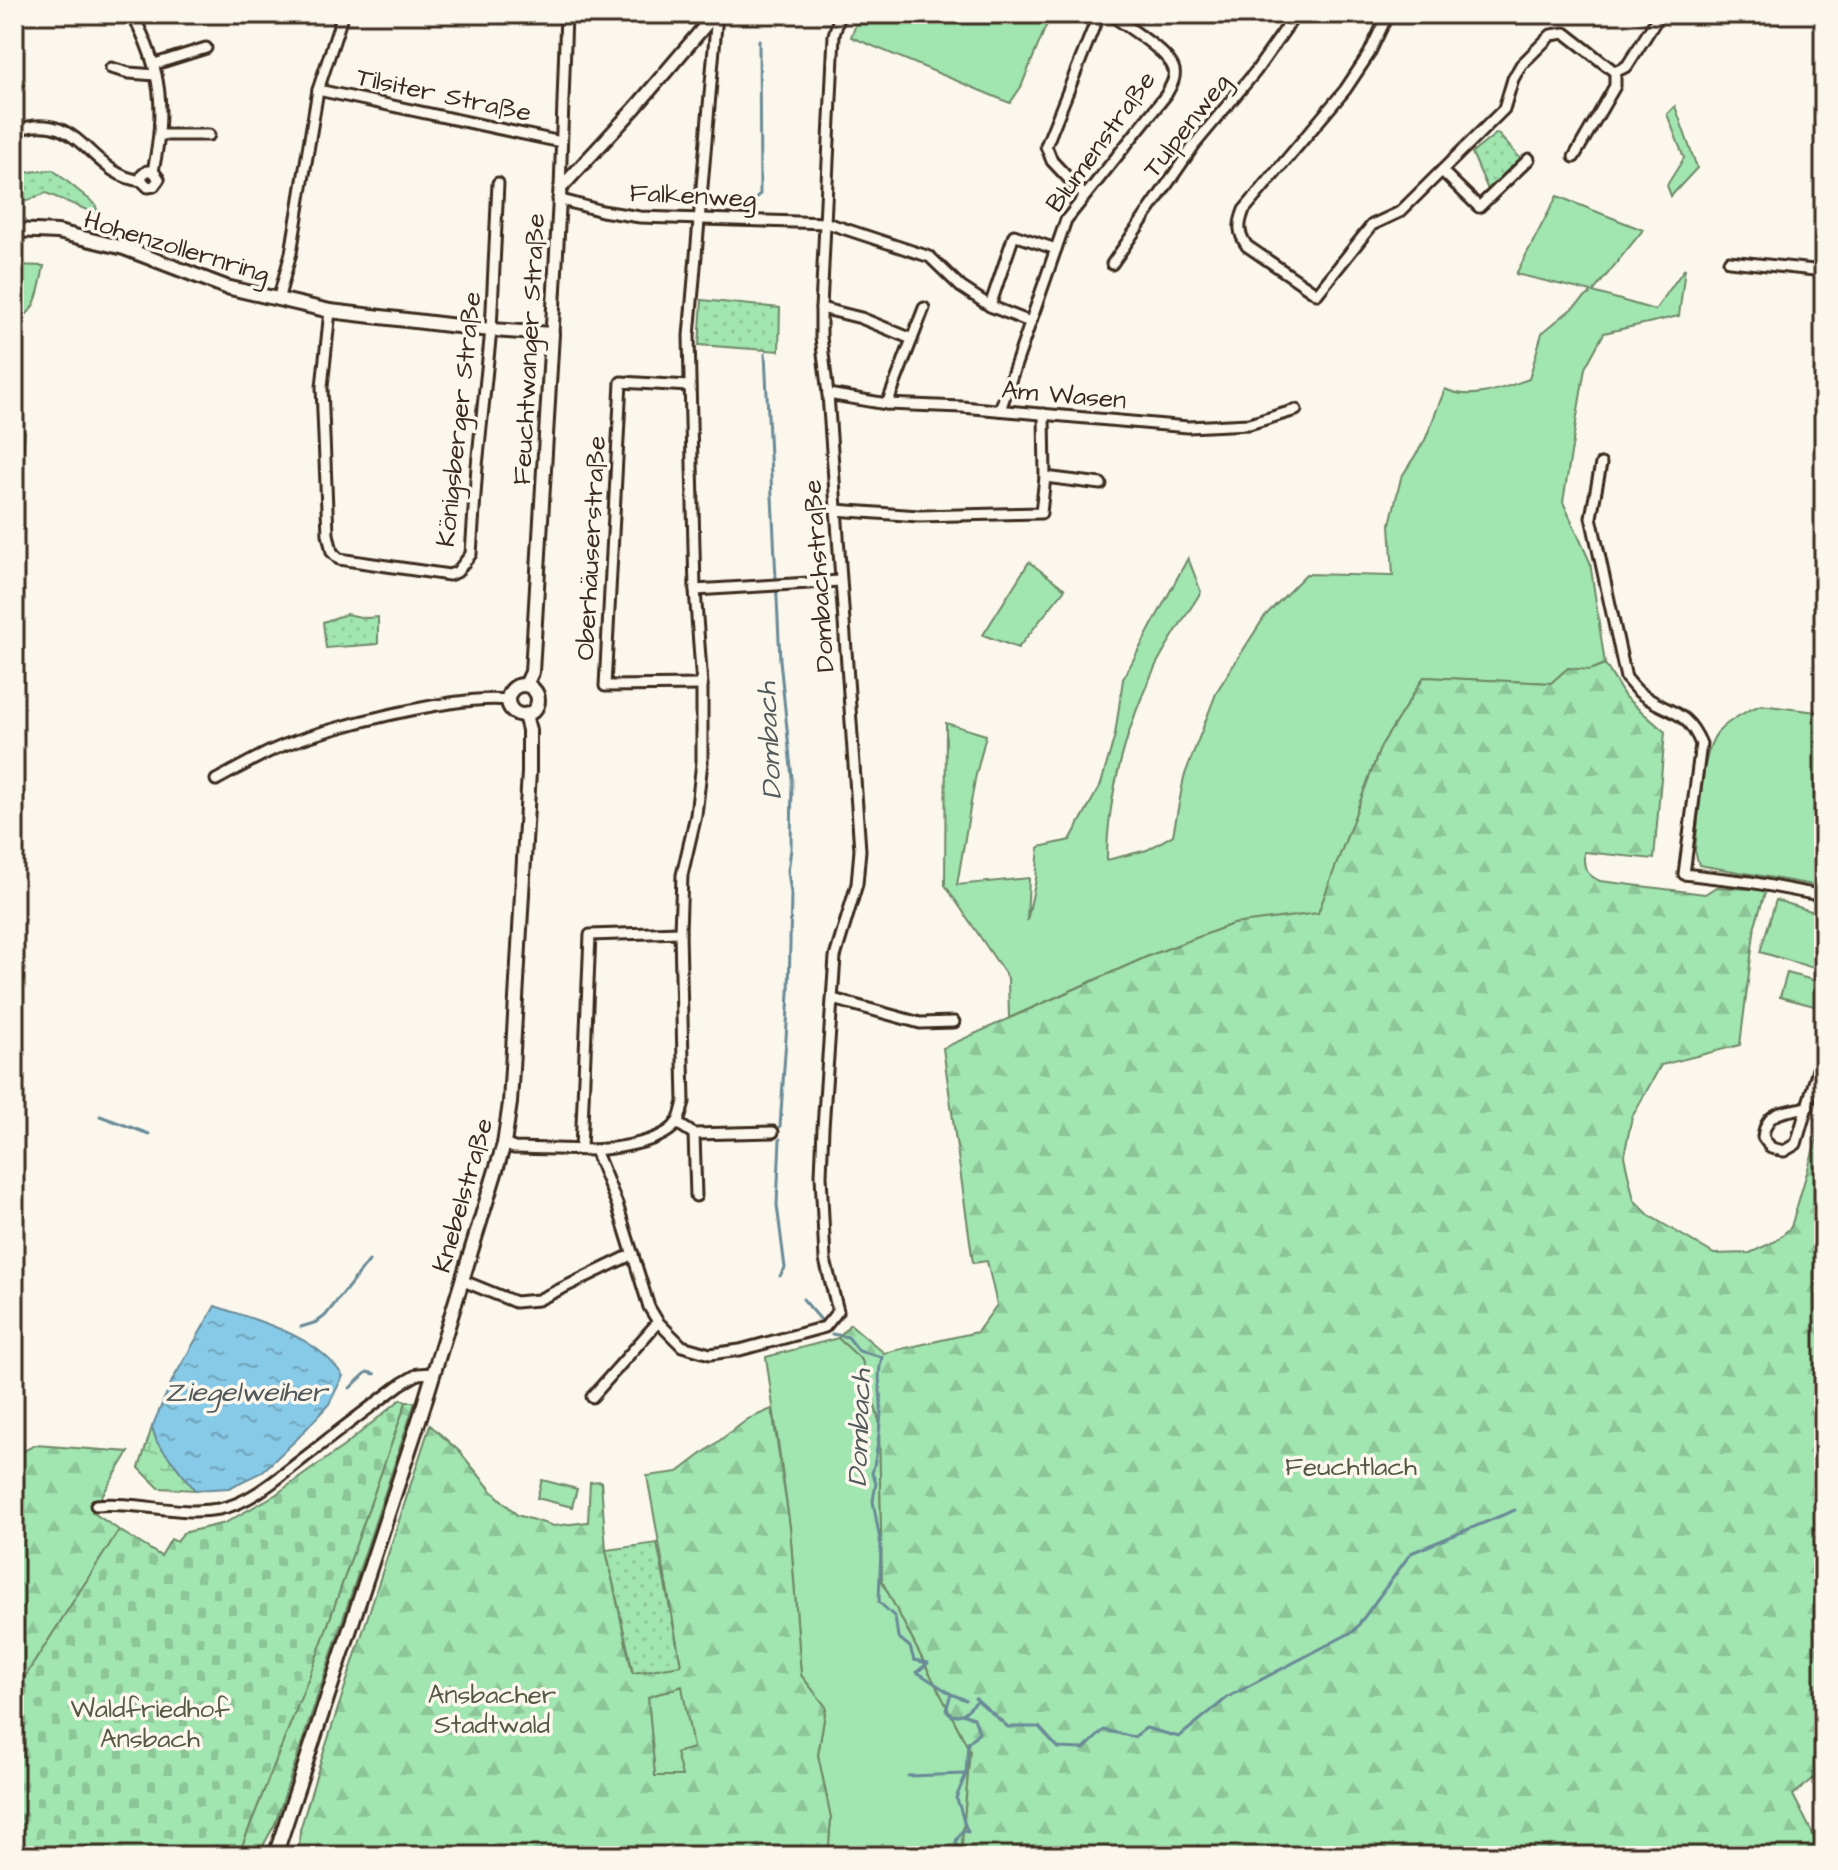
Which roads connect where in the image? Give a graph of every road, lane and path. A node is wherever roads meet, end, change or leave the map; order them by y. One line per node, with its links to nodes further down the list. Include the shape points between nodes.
1 (20, 14): 12 (street)
2 (132, 14): 14 (street)
3 (343, 14): 18 (street)
4 (566, 14): 22 (street, Feuchtwanger Straße)
5 (716, 14): 27 (street); 29 (street)
6 (840, 14): 30 (street, Dombachstraße, via 834,35)
7 (1099, 14): 28 (street, via 1046,146 1052,161)
8 (1110, 14): 28 (street, Blumenstraße, via 1166,56 1174,79)
9 (1296, 14): 34 (street, Tulpenweg, via 1195,144)
10 (1388, 14): 25 (street, via 1345,90 1244,210 1240,236 1317,294 1372,225 1400,212)
11 (1658, 15): 16 (street, via 1627,66)
12 (14, 22)
13 (206, 48): 14 (street)
14 (155, 64): 17 (street)
15 (111, 68): 17 (street)
16 (1615, 72): 23 (street, via 1615,86); 25 (street, via 1565,33 1551,35 1521,65 1504,109)
17 (156, 75): 20 (street)
18 (318, 90): 22 (street, Tilsiter Straße); 36 (street)
19 (14, 131): 20 (street, via 50,125 72,135 128,180 142,181 144,173 153,171)
20 (160, 135): 21 (street)
21 (209, 135)
22 (561, 142): 27 (street, Feuchtwanger Straße)
23 (1574, 157)
24 (1529, 159): 25 (street, via 1479,207)
25 (1442, 171)
26 (498, 183): 42 (street, Königsberger Straße)
27 (559, 194): 29 (street, Falkenweg, via 602,211); 43 (street, Feuchtwanger Straße)
28 (1084, 195): 32 (street, Blumenstraße, via 1066,220)
29 (700, 220): 30 (street, Falkenweg); 45 (street)
30 (827, 223): 37 (street, Falkenweg, via 930,257); 38 (street, Dombachstraße)
31 (14, 230): 36 (main road, Hohenzollernring, via 58,232 124,248 226,287)
32 (1056, 249): 37 (street, via 1014,235); 41 (street, Blumenstraße)
33 (1729, 261): 35 (street)
34 (1112, 264)
35 (1824, 271)
36 (278, 300): 40 (main road, Hohenzollernring)
37 (990, 306): 41 (street, Falkenweg)
38 (821, 308): 44 (street); 46 (street, Dombachstraße)
39 (924, 308): 44 (street)
40 (330, 311): 42 (main road, Hohenzollernring); 42 (street, Königsberger Straße, via 322,387 332,552 339,559 449,575 471,554)
41 (1030, 322): 48 (street, Blumenstraße)
42 (491, 330): 43 (main road, Hohenzollernring)
43 (552, 334): 57 (main road, Feuchtwanger Straße, via 532,672)
44 (912, 339): 47 (street)
45 (689, 386): 56 (street); 58 (street, Oberhäuserstraße, via 621,382 605,686)
46 (828, 394): 47 (street, Am Wasen); 54 (street, Dombachstraße)
47 (887, 404): 48 (street, Am Wasen)
48 (1000, 410): 50 (street, Am Wasen)
49 (1296, 410): 50 (street, Am Wasen, via 1249,424 1188,427)
50 (1044, 414): 52 (street)
51 (1601, 464): 62 (street, via 1591,517 1626,678 1639,693 1679,714 1695,729 1701,744 1684,874)
52 (1045, 477): 53 (street); 54 (street, via 1041,513 919,516)
53 (1101, 484)
54 (835, 510): 55 (street, Dombachstraße)
55 (840, 581): 56 (street); 64 (street, Dombachstraße, via 860,850 857,884 835,957)
56 (695, 590): 58 (street)
57 (526, 685): 59 (main road, via 515,686); 60 (main road, via 538,700)
58 (702, 685): 63 (street, via 702,762 682,875)
59 (508, 700): 60 (main road, via 511,710); 61 (street, via 457,702 307,737)
60 (525, 715): 71 (main road, Knebelstraße, via 529,772)
61 (216, 780)
62 (1824, 896)
63 (680, 932): 68 (street, via 685,1084); 72 (street, via 590,935)
64 (833, 999): 65 (street, via 920,1023); 77 (street, Dombachstraße, via 821,1175 825,1260 838,1311 825,1327 710,1354 682,1346)
65 (954, 1022)
66 (1824, 1049): 67 (street)
67 (1808, 1107): 67 (street, via 1774,1114 1764,1125 1763,1137 1771,1148 1784,1151 1796,1144)
68 (677, 1123): 70 (street); 73 (street, via 635,1144)
69 (773, 1132): 70 (street)
70 (694, 1134): 74 (street)
71 (504, 1144): 72 (street); 76 (main road, Knebelstraße)
72 (581, 1149): 73 (street)
73 (595, 1150): 75 (street)
74 (696, 1196)
75 (633, 1254): 76 (street, via 538,1300 515,1302); 77 (street)
76 (461, 1280): 78 (main road, Knebelstraße)
77 (658, 1322): 79 (street)
78 (433, 1373): 80 (street, via 401,1384 276,1479 221,1509 170,1512); 81 (main road, Knebelstraße)
79 (592, 1397)
80 (96, 1505)
81 (275, 1856)

